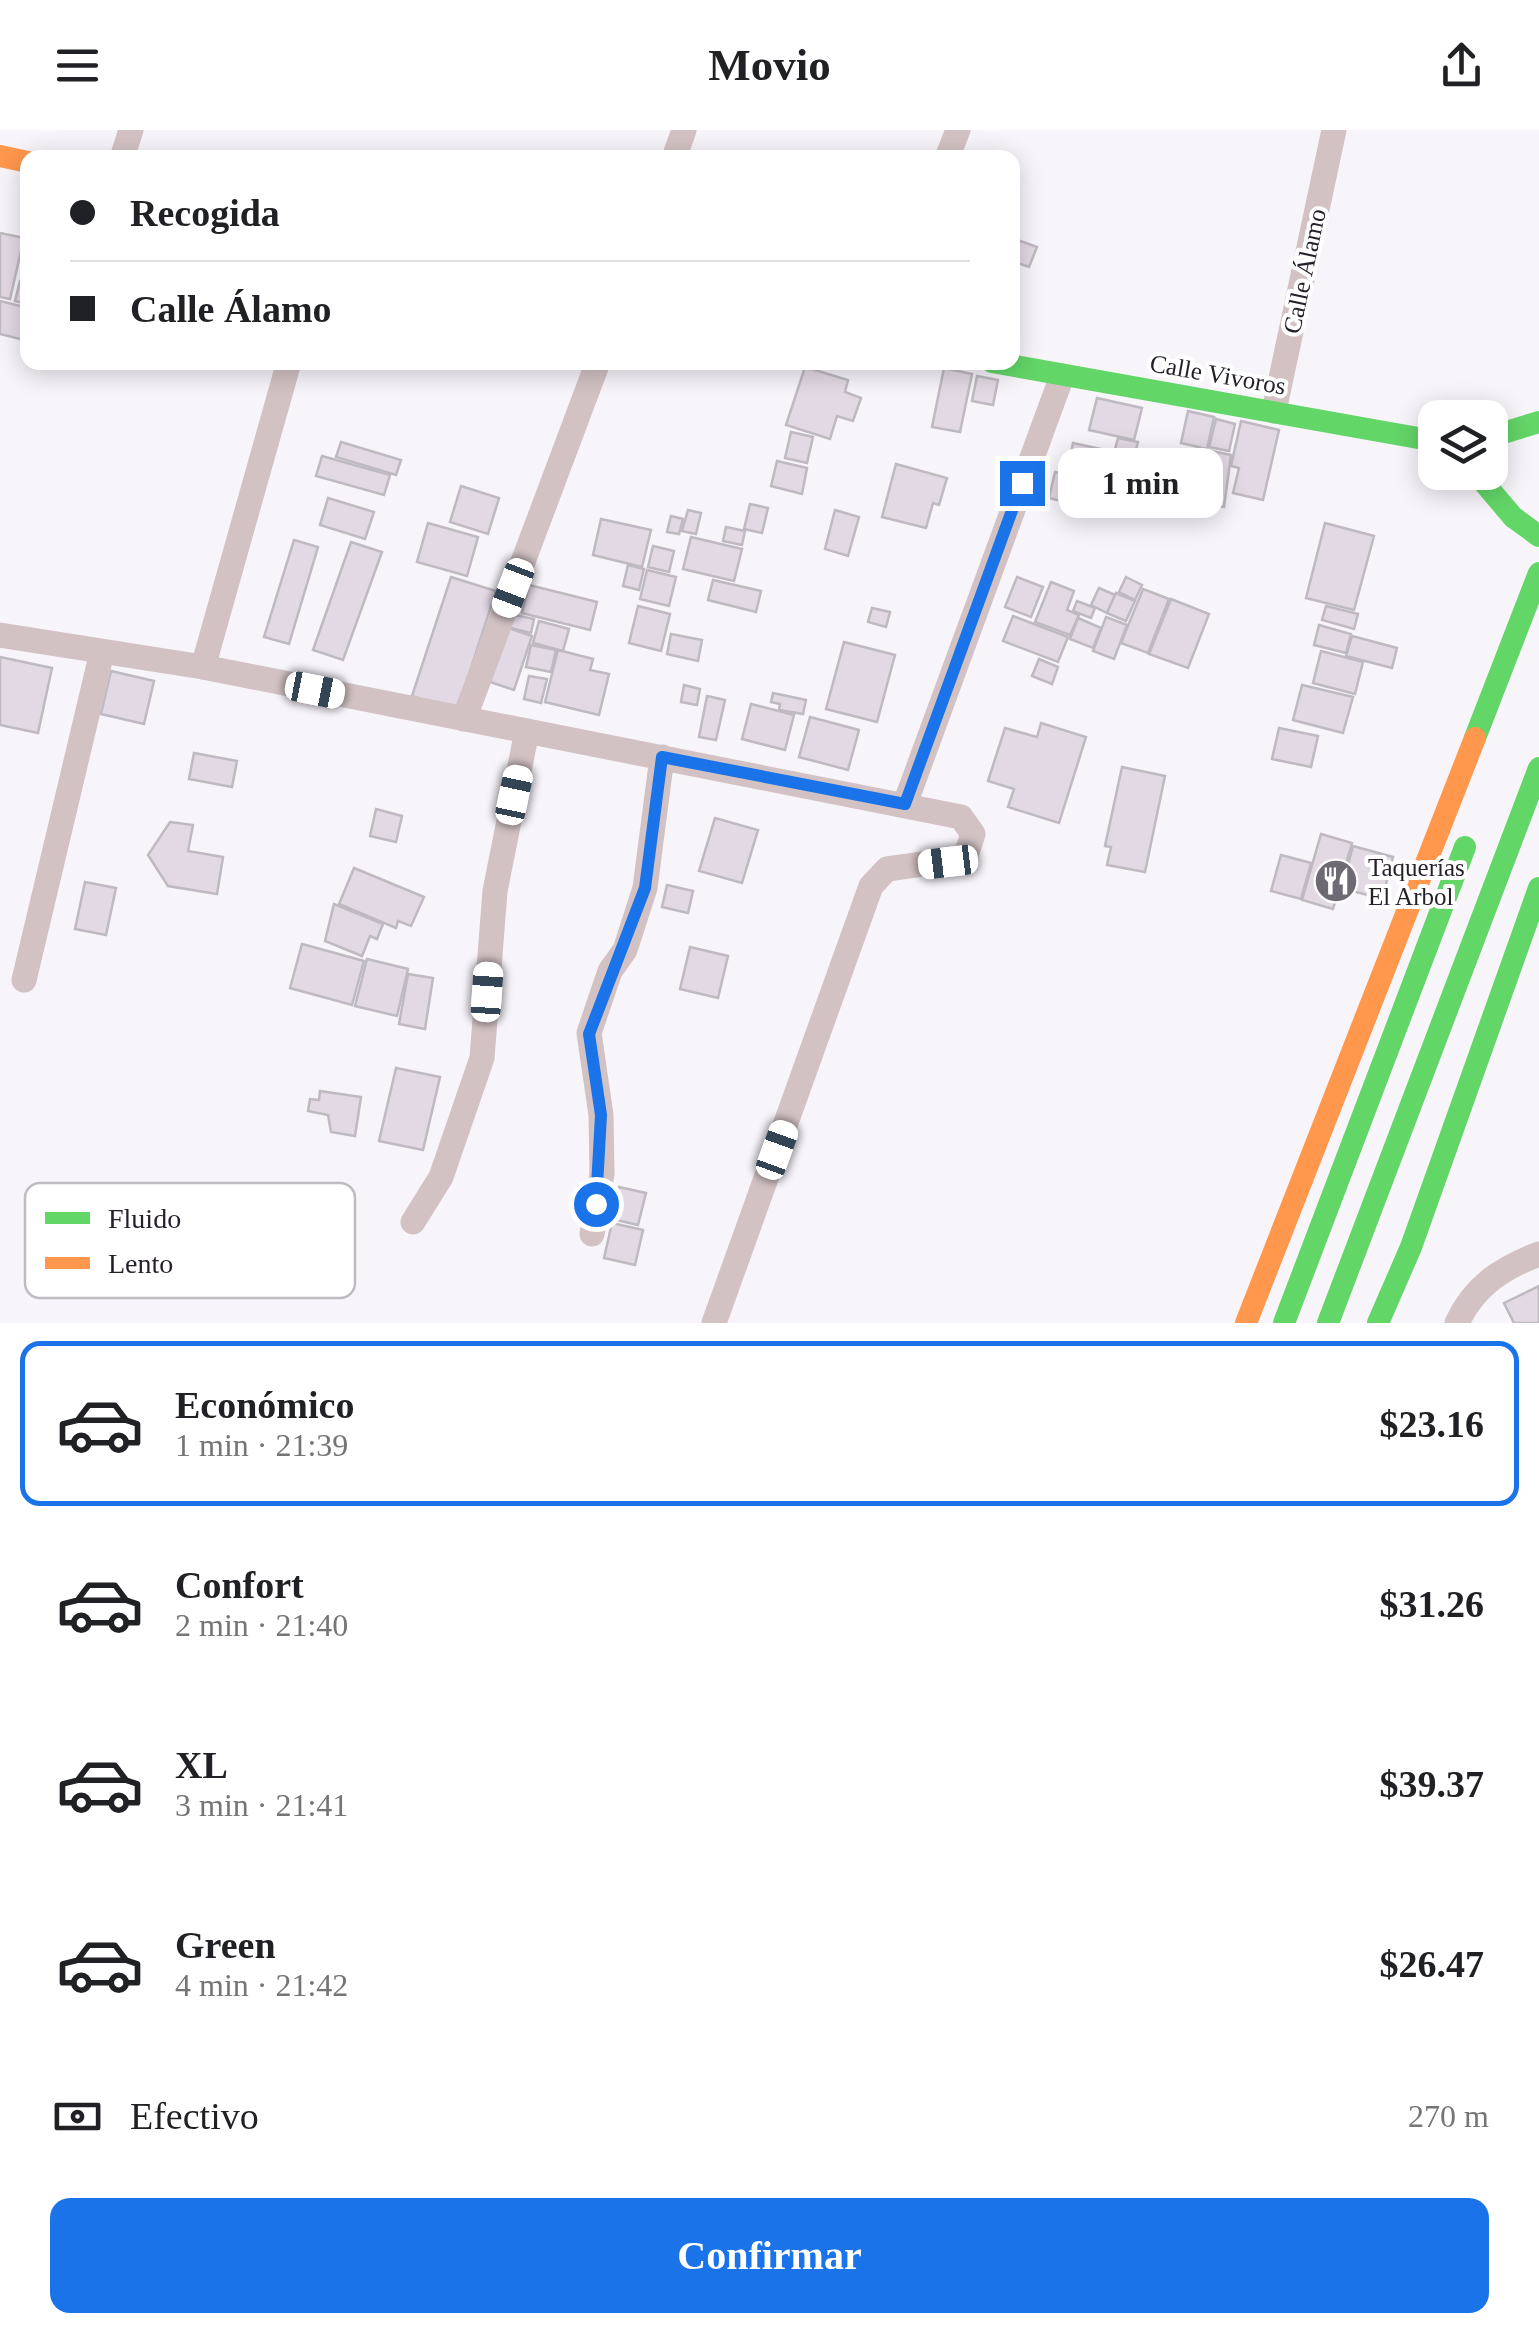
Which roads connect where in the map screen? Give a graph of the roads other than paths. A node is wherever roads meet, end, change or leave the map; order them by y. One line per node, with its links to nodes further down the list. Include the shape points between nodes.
1 (1334, 130): 6 (street, Calle Álamo)
2 (1020, 368): 5 (main road, Calle Vivoros)
3 (287, 370): 15 (street)
4 (595, 370): 16 (street)
5 (1062, 376): 6 (main road, Calle Vivoros); 20 (street)
6 (1274, 411): 9 (main road, Calle Vivoros)
7 (1539, 422): 8 (main road)
8 (1508, 431)
9 (1418, 438)
10 (1490, 490): 11 (main road)
11 (1539, 536)
12 (1539, 573): 28 (main road)
13 (0, 634): 14 (street)
14 (102, 652): 15 (street); 23 (street)
15 (203, 667): 16 (street)
16 (464, 720): 17 (street)
17 (527, 732): 18 (street); 24 (street, via 495,891 482,1058 441,1177)
18 (662, 757): 20 (street); 25 (street, via 645,888 589,1034 602,1135)
19 (1539, 768): 30 (main road)
20 (905, 804): 27 (street, via 961,817 974,834 966,858 887,869 871,886)
21 (1475, 821): 29 (main road)
22 (1539, 888): 31 (main road)
23 (24, 980)
24 (413, 1222)
25 (592, 1234)
26 (1539, 1254): 32 (street, via 1503,1268 1467,1302)
27 (714, 1323)
28 (1246, 1323)
29 (1284, 1323)
30 (1328, 1323)
31 (1378, 1323)
32 (1458, 1323)

